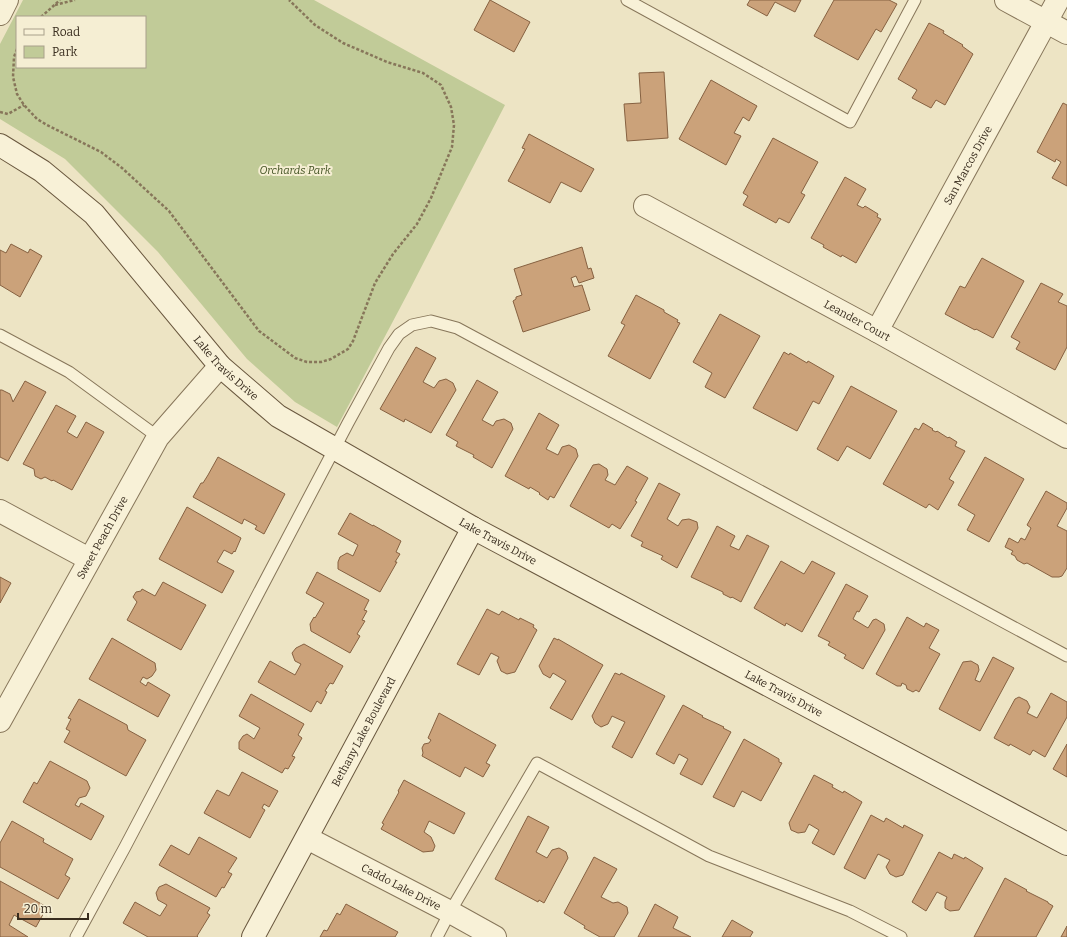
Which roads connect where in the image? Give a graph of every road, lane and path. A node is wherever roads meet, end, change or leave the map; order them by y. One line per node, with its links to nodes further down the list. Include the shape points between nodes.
1 (7, 0): 10 (street)
2 (60, 0): 9 (path)
3 (75, 0): 9 (path)
4 (290, 0): 15 (path, via 315,25 344,43 387,62 423,73 441,85 451,107 454,124 452,147 431,198 417,224 393,254 375,284 353,342 348,349 331,359 307,362 295,358 259,331 169,211 122,168 100,152 37,119)
5 (627, 0): 6 (lane, via 850,122)
6 (915, 0)
7 (1006, 0): 12 (street)
8 (1058, 0): 12 (street, San Marcos Drive)
9 (55, 5): 11 (path)
10 (0, 14)
11 (42, 16)
12 (1046, 22): 13 (street); 19 (street, San Marcos Drive)
13 (1067, 33)
14 (16, 52): 15 (path, via 13,76 17,94)
15 (24, 105): 16 (path, via 8,114)
16 (0, 112)
17 (0, 145): 21 (street, Lake Travis Drive, via 42,171 94,214)
18 (645, 206): 19 (street, Leander Court)
19 (876, 331): 23 (street, Leander Court)
20 (0, 335): 22 (lane, via 69,372)
21 (220, 366): 22 (street, Sweet Peach Drive); 24 (street, Lake Travis Drive, via 278,416)
22 (158, 437): 27 (street, Sweet Peach Drive)
23 (1067, 437)
24 (335, 449): 26 (street, Lake Travis Drive); 28 (lane, via 399,334 412,325 431,321 457,328); 34 (lane)
25 (0, 511): 27 (street)
26 (474, 528): 31 (street, Bethany Lake Boulevard); 32 (street, Lake Travis Drive)
27 (89, 558): 29 (street, Sweet Peach Drive)
28 (1067, 656)
29 (6, 695): 30 (street, Sweet Peach Drive)
30 (0, 721)
31 (307, 838): 33 (street, Caddo Lake Drive); 35 (street, Bethany Lake Boulevard)
32 (1067, 844)
33 (450, 912): 36 (lane); 37 (street, Caddo Lake Drive); 38 (lane, via 537,763 709,856 850,911)
34 (76, 937)
35 (254, 937)
36 (437, 937)
37 (495, 937)
38 (901, 937)

